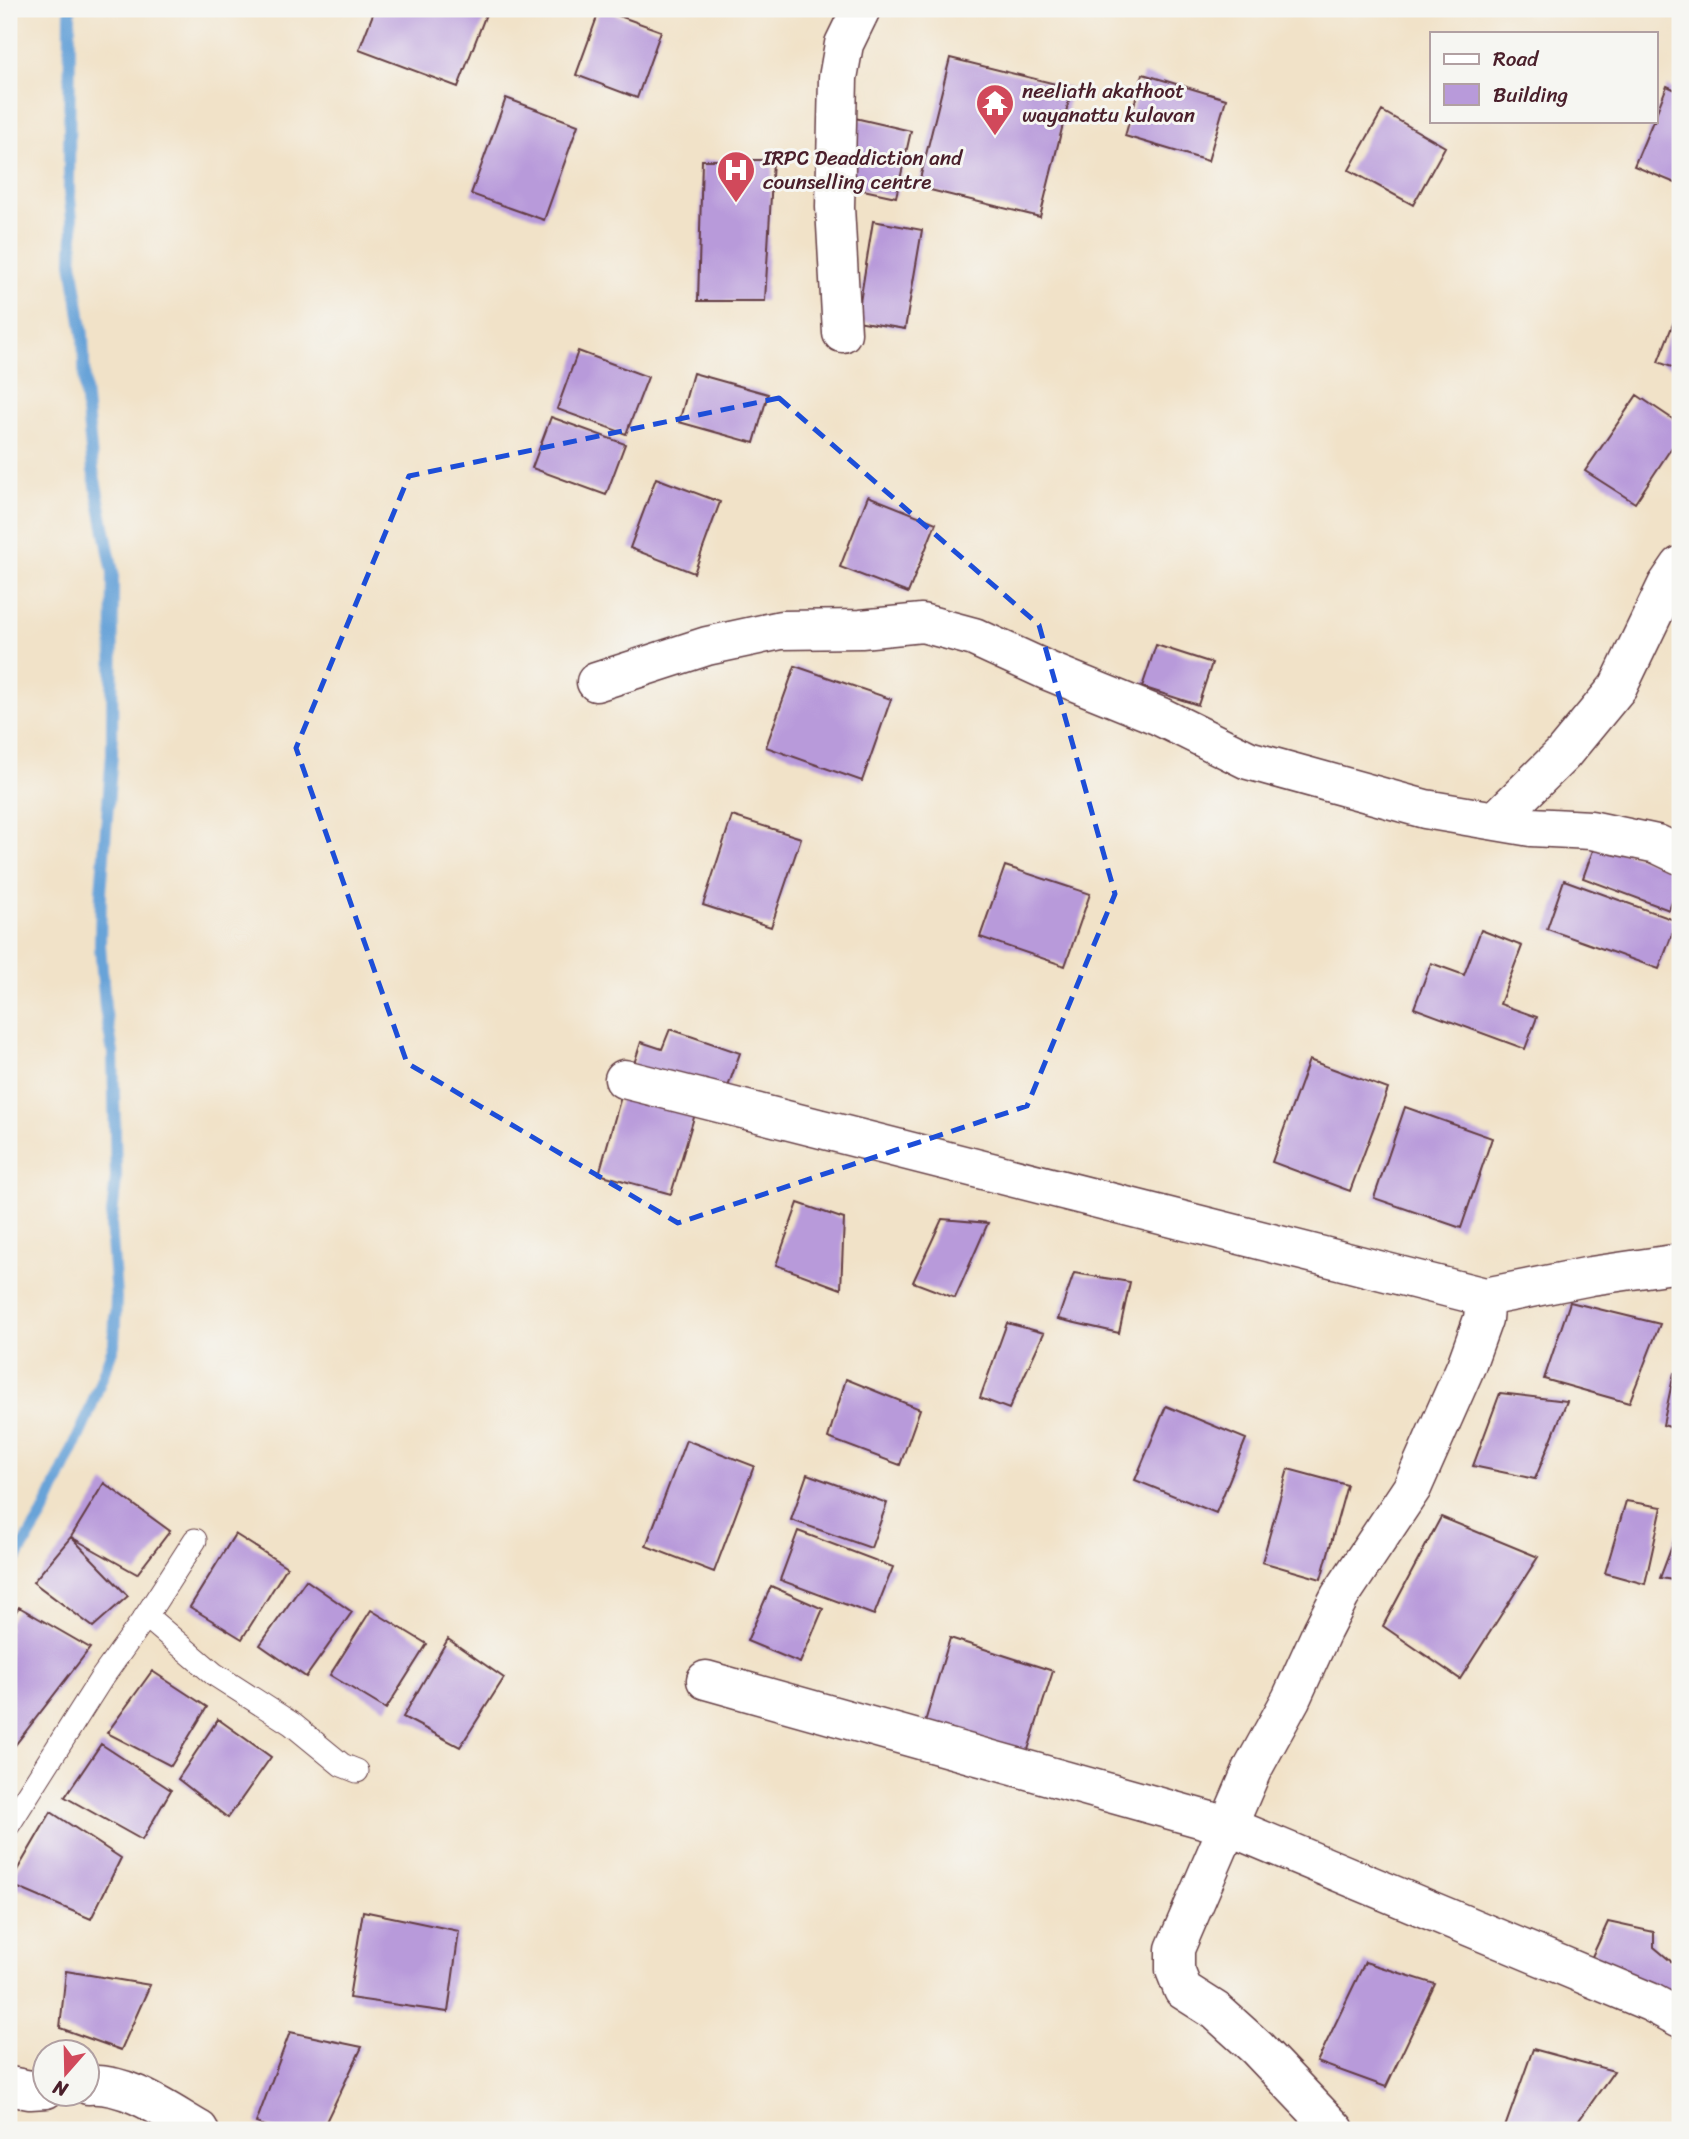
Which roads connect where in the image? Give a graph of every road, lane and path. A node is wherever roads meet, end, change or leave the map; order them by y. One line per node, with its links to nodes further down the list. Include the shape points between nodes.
1 (837, 9): 2 (street)
2 (852, 9)
3 (861, 9): 4 (street, via 844,44 838,78 835,207)
4 (842, 333)
5 (1680, 566): 7 (street, via 1618,687 1562,755)
6 (596, 682): 7 (street, via 707,646 781,630 922,623 974,637 1248,760 1425,808)
7 (1496, 820): 8 (street, via 1591,830)
8 (1680, 855)
9 (624, 1080): 11 (street)
10 (1680, 1263): 11 (street)
11 (1485, 1297): 17 (street, via 1483,1318 1466,1366 1412,1488 1340,1596)
12 (195, 1540): 13 (lane)
13 (146, 1616): 15 (lane, via 214,1674 292,1724 342,1765); 16 (lane)
14 (706, 1680): 17 (street)
15 (357, 1770)
16 (9, 1824)
17 (1228, 1826): 18 (street); 23 (street, via 1175,1949 1175,1970 1184,1990 1257,2048)
18 (1680, 2018)
19 (102, 2085): 22 (street, via 155,2104)
20 (9, 2086): 21 (street)
21 (32, 2090)
22 (199, 2130)
23 (1335, 2130)

